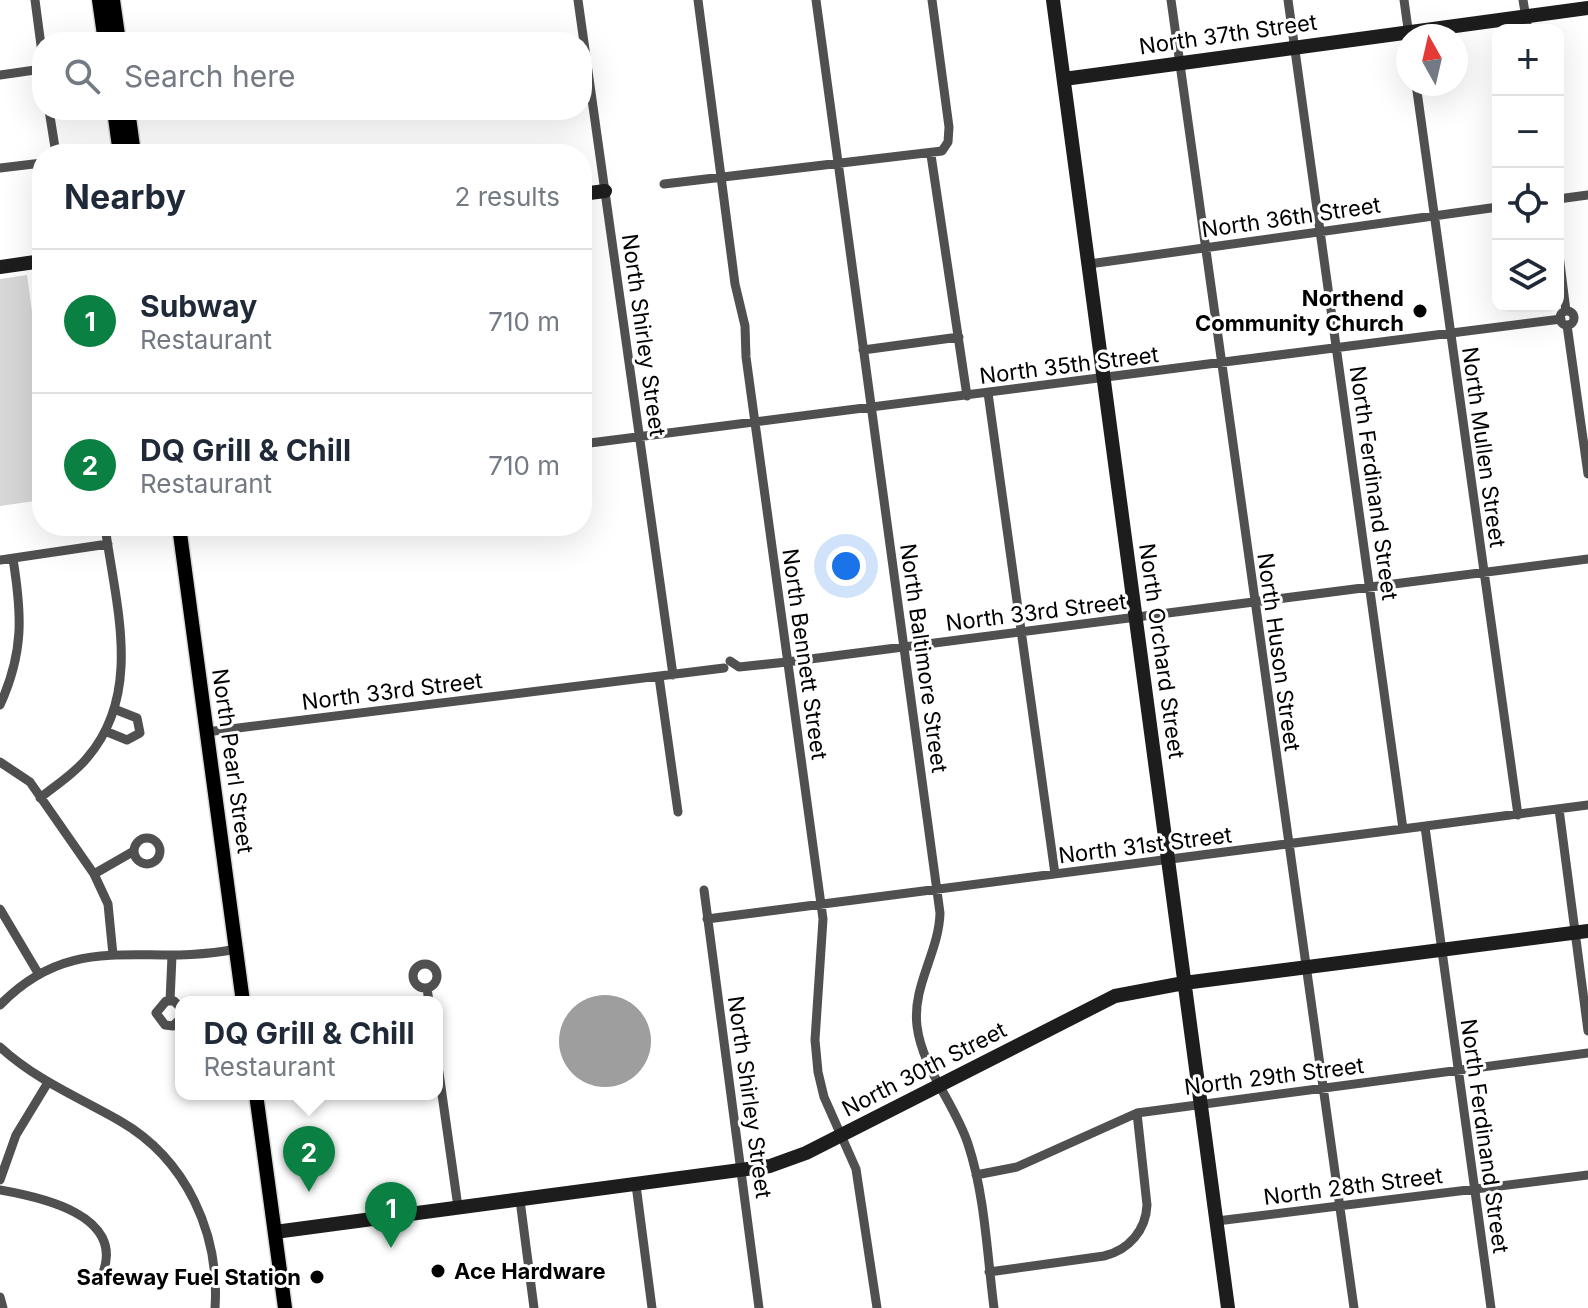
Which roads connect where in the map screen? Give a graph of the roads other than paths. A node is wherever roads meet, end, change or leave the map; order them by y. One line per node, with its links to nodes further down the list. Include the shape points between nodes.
1 (35, 0): 18 (street)
2 (99, 0): 19 (main road)
3 (113, 0): 20 (main road)
4 (578, 0): 21 (street, North Shirley Street)
5 (698, 0): 40 (street, North Bennett Street)
6 (816, 0): 37 (street, North Baltimore Street)
7 (932, 0): 36 (street, via 949,135 944,149)
8 (1053, 0): 27 (street, North Orchard Street)
9 (1171, 0): 24 (street, North Huson Street)
10 (1288, 0): 23 (street, North Ferdinand Street)
11 (1404, 0): 14 (street)
12 (1523, 0): 15 (street)
13 (1588, 8): 15 (street, North 37th Street)
14 (1408, 24)
15 (1527, 24)
16 (1492, 27): 17 (street, North 37th Street)
17 (1468, 29)
18 (39, 32)
19 (104, 32)
20 (118, 32)
21 (583, 32)
22 (1396, 35): 23 (street, North 37th Street)
23 (1295, 47): 24 (street, North 37th Street); 48 (street, North Ferdinand Street)
24 (1179, 62): 27 (street, North 37th Street); 49 (street, North Huson Street)
25 (32, 70): 26 (street)
26 (0, 75)
27 (1064, 79): 51 (street, North Orchard Street)
28 (1418, 96): 47 (street, North Mullen Street)
29 (592, 99): 42 (street, North Shirley Street)
30 (51, 120): 33 (street)
31 (115, 120): 34 (main road)
32 (129, 120): 35 (main road)
33 (54, 144)
34 (119, 144)
35 (133, 144)
36 (931, 155): 37 (street); 57 (street)
37 (838, 162): 40 (street); 59 (street, North Baltimore Street)
38 (32, 164): 39 (street)
39 (0, 168)
40 (722, 176): 41 (street); 65 (street, North Bennett Street)
41 (664, 184)
42 (605, 191): 43 (street); 66 (street, North Shirley Street)
43 (592, 193)
44 (1588, 195): 45 (street)
45 (1564, 198)
46 (1492, 208): 47 (street, North 36th Street)
47 (1435, 215): 48 (street, North 36th Street); 56 (street, North Mullen Street)
48 (1321, 231): 49 (street, North 36th Street); 58 (street, North Ferdinand Street)
49 (1204, 248): 51 (street, North 36th Street); 60 (street, North Huson Street)
50 (32, 262): 52 (street)
51 (1089, 264): 61 (street, North Orchard Street)
52 (0, 267)
53 (1564, 294): 55 (street)
54 (1588, 316): 55 (street, North 35th Street)
55 (1567, 318): 56 (street, North 35th Street); 68 (street)
56 (1450, 334): 58 (street, North 35th Street); 75 (street, North Mullen Street)
57 (959, 337): 59 (street); 63 (street)
58 (1337, 348): 60 (street, North 35th Street); 76 (street, North Ferdinand Street)
59 (863, 350): 64 (street, North Baltimore Street)
60 (1219, 365): 61 (street, North 35th Street); 77 (street, North Huson Street)
61 (1103, 379): 62 (street, North 35th Street); 78 (street, North Orchard Street)
62 (988, 393): 63 (street, North 35th Street); 79 (street)
63 (967, 396): 64 (street, North 35th Street)
64 (870, 409): 65 (street, North 35th Street); 80 (street, North Baltimore Street)
65 (755, 422): 66 (street, North 35th Street); 81 (street, North Bennett Street)
66 (640, 437): 67 (street, North 35th Street); 82 (street, North Shirley Street)
67 (592, 443)
68 (1588, 474)
69 (107, 536): 71 (street)
70 (180, 536): 87 (main road, North Pearl Street)
71 (108, 544): 72 (street); 85 (street, via 123,664)
72 (13, 559): 74 (street); 84 (street, via 20,642)
73 (1588, 559): 75 (street, North 33rd Street)
74 (0, 560)
75 (1484, 573): 76 (street, North 33rd Street); 93 (street, North Mullen Street)
76 (1370, 587): 77 (street, North 33rd Street); 95 (street, North Ferdinand Street)
77 (1254, 603): 78 (street, North 33rd Street); 96 (street, North Huson Street)
78 (1136, 617): 79 (street, North 33rd Street); 98 (street, North Orchard Street)
79 (1021, 633): 80 (street, North 33rd Street); 100 (street)
80 (906, 647): 81 (street, North 33rd Street); 101 (street, North Baltimore Street)
81 (787, 662): 82 (street, North 33rd Street); 103 (street, North Bennett Street)
82 (673, 675): 83 (street, North 33rd Street)
83 (659, 677): 87 (street, North 33rd Street); 92 (street)
84 (0, 705)
85 (114, 709): 86 (street); 86 (street, via 137,718 140,733 127,740)
86 (105, 731): 89 (street, via 77,768)
87 (206, 732): 107 (main road, North Pearl Street)
88 (0, 762): 89 (street, via 30,782)
89 (40, 798): 99 (street)
90 (1588, 805): 91 (street, North 31st Street)
91 (1559, 809): 93 (street, North 31st Street); 106 (street)
92 (678, 812)
93 (1518, 815): 94 (street, North 31st Street)
94 (1425, 827): 95 (street, North 31st Street); 108 (street, North Ferdinand Street)
95 (1403, 829): 96 (street, North 31st Street)
96 (1288, 844): 98 (street, North 31st Street); 111 (street, North Huson Street)
97 (134, 851): 99 (street)
98 (1168, 860): 100 (street, North 31st Street); 113 (street, North Orchard Street)
99 (94, 874): 109 (street, via 108,904)
100 (1055, 874): 101 (street, North 31st Street)
101 (937, 889): 103 (street, North 31st Street); 126 (street, North Baltimore Street, via 940,928 917,996 916,1018 922,1046)
102 (704, 890): 105 (street, North Shirley Street)
103 (821, 905): 105 (street, North 31st Street); 132 (street, North Bennett Street, via 816,1055 824,1097)
104 (0, 909): 112 (street)
105 (707, 919): 133 (street, North Shirley Street)
106 (1582, 932): 108 (street, North 30th Street); 121 (street)
107 (236, 949): 110 (street); 115 (main road, North Pearl Street)
108 (1442, 951): 111 (street, North 30th Street); 124 (street, North Ferdinand Street)
109 (113, 955): 110 (street); 112 (street, via 86,956)
110 (172, 956): 117 (street)
111 (1306, 969): 113 (street, North 30th Street); 127 (street, North Huson Street)
112 (38, 973): 119 (street)
113 (1184, 983): 126 (street, North 30th Street, via 1115,996); 130 (street, North Orchard Street)
114 (427, 988): 116 (street)
115 (242, 996)
116 (428, 996)
117 (170, 1001): 118 (street); 120 (street, via 157,1009 158,1020 169,1026)
118 (175, 1004)
119 (0, 1005)
120 (175, 1022)
121 (1588, 1031)
122 (0, 1047): 125 (street)
123 (1588, 1053): 124 (street, North 29th Street)
124 (1457, 1070): 127 (street, North 29th Street); 139 (street, North Ferdinand Street)
125 (47, 1084): 136 (street, via 16,1135); 149 (street, via 136,1132 183,1180 209,1237)
126 (941, 1084): 132 (street, North 30th Street); 134 (street, North Baltimore Street, via 966,1137)
127 (1323, 1088): 130 (street, North 29th Street); 142 (street, North Huson Street)
128 (257, 1100): 144 (main road)
129 (443, 1100): 141 (street)
130 (1201, 1103): 131 (street, North 29th Street); 143 (street, North Orchard Street)
131 (1137, 1113): 134 (street, North 29th Street, via 1017,1167); 145 (street, via 1147,1216 1135,1237 1104,1256)
132 (841, 1135): 133 (street, North 30th Street, via 792,1159); 154 (street, North Bennett Street, via 858,1178)
133 (742, 1172): 137 (street, North 30th Street); 153 (street, North Shirley Street)
134 (976, 1175): 145 (street, North Baltimore Street)
135 (1588, 1175): 139 (street, North 28th Street)
136 (0, 1180)
137 (636, 1185): 140 (street, North 30th Street); 152 (street)
138 (0, 1190): 146 (street, via 51,1200 82,1217 107,1250)
139 (1474, 1190): 142 (street, North 28th Street); 158 (street, North Ferdinand Street)
140 (520, 1200): 141 (street, North 30th Street); 151 (street)
141 (458, 1207): 144 (street, North 30th Street)
142 (1340, 1207): 143 (street, North 28th Street); 157 (street, North Huson Street)
143 (1217, 1221): 156 (street, North Orchard Street)
144 (275, 1232): 150 (main road)
145 (989, 1272): 155 (street, North Baltimore Street)
146 (102, 1275)
147 (0, 1297): 148 (street)
148 (3, 1308)
149 (215, 1308)
150 (285, 1308)
151 (534, 1308)
152 (652, 1308)
153 (759, 1308)
154 (877, 1308)
155 (994, 1308)
156 (1228, 1308)
157 (1354, 1308)
158 (1491, 1308)

